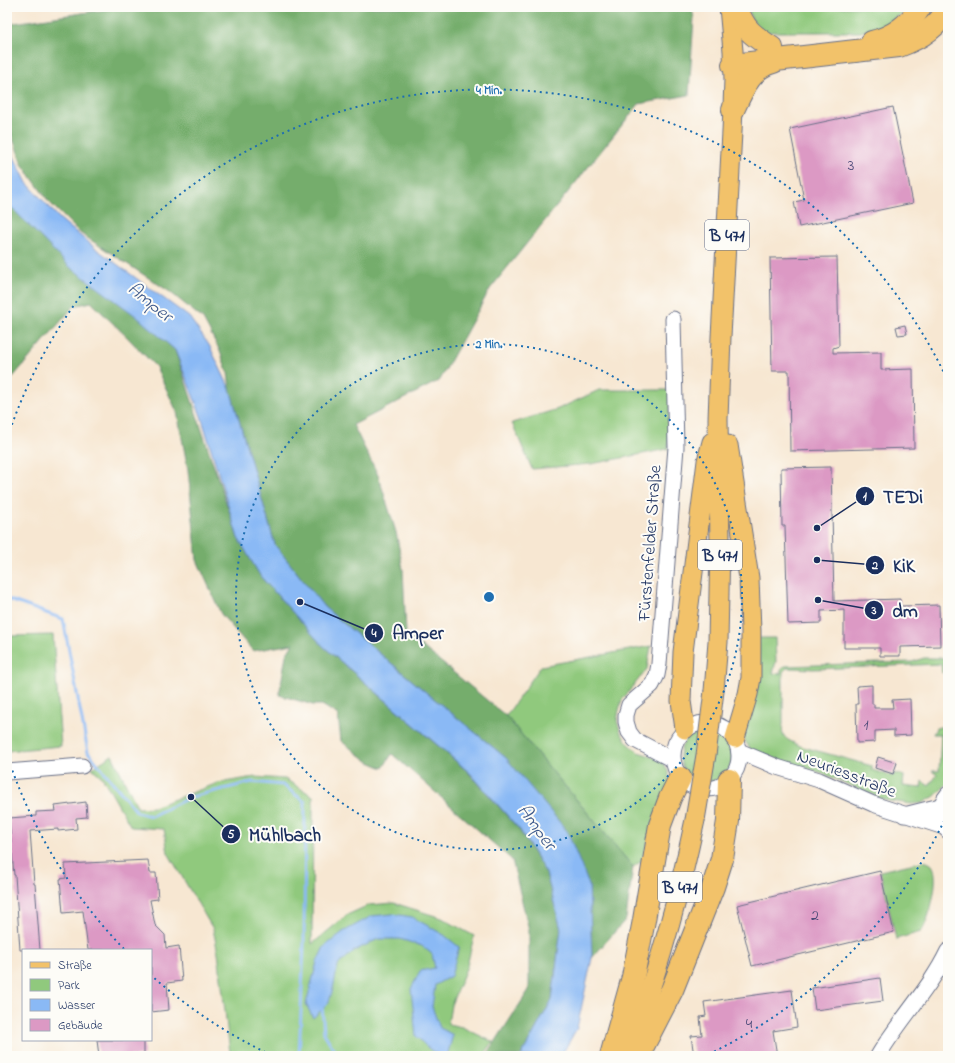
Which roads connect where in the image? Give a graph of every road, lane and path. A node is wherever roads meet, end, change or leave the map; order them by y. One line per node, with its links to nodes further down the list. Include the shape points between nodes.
1 (729, 7): 6 (main road, B 471)
2 (736, 7): 5 (highway, via 749,31)
3 (920, 7): 5 (highway, via 899,30 883,39 862,44)
4 (948, 8): 5 (highway, via 927,32 899,46)
5 (775, 54): 6 (highway); 7 (highway, via 747,83)
6 (733, 58): 7 (main road, B 471)
7 (733, 110): 9 (main road, B 471)
8 (673, 319): 13 (street, Fürstenfelder Straße, via 676,447 659,664 652,685 629,706 626,715 629,732 635,740)
9 (718, 419): 10 (main road, via 707,461 683,652 681,701); 12 (main road, via 729,449 749,578 751,678); 24 (main road, B 471, bridge, via 718,642 706,755 695,820 674,912)
10 (685, 729): 11 (street); 12 (street, via 706,722 717,724 727,729)
11 (674, 745): 13 (street); 16 (street, via 672,753)
12 (737, 745): 15 (street, Neuriesstraße); 18 (street, via 739,760)
13 (649, 748): 16 (street, Fürstenfelder Straße)
14 (82, 766): 17 (street)
15 (777, 767): 18 (street, Neuriesstraße); 20 (street, Neuriesstraße, via 819,780)
16 (676, 769): 18 (street, via 689,785 699,789 720,786); 23 (highway, via 670,798 660,825 634,970)
17 (7, 772)
18 (733, 775): 25 (highway, via 722,859 713,887 672,990)
19 (944, 800): 20 (street, Neuriesstraße); 21 (street, via 939,817)
20 (904, 815): 21 (street, Neuriesstraße)
21 (946, 830)
22 (948, 951): 26 (street, via 933,978)
23 (611, 1056)
24 (625, 1056)
25 (638, 1056)
26 (878, 1056)

